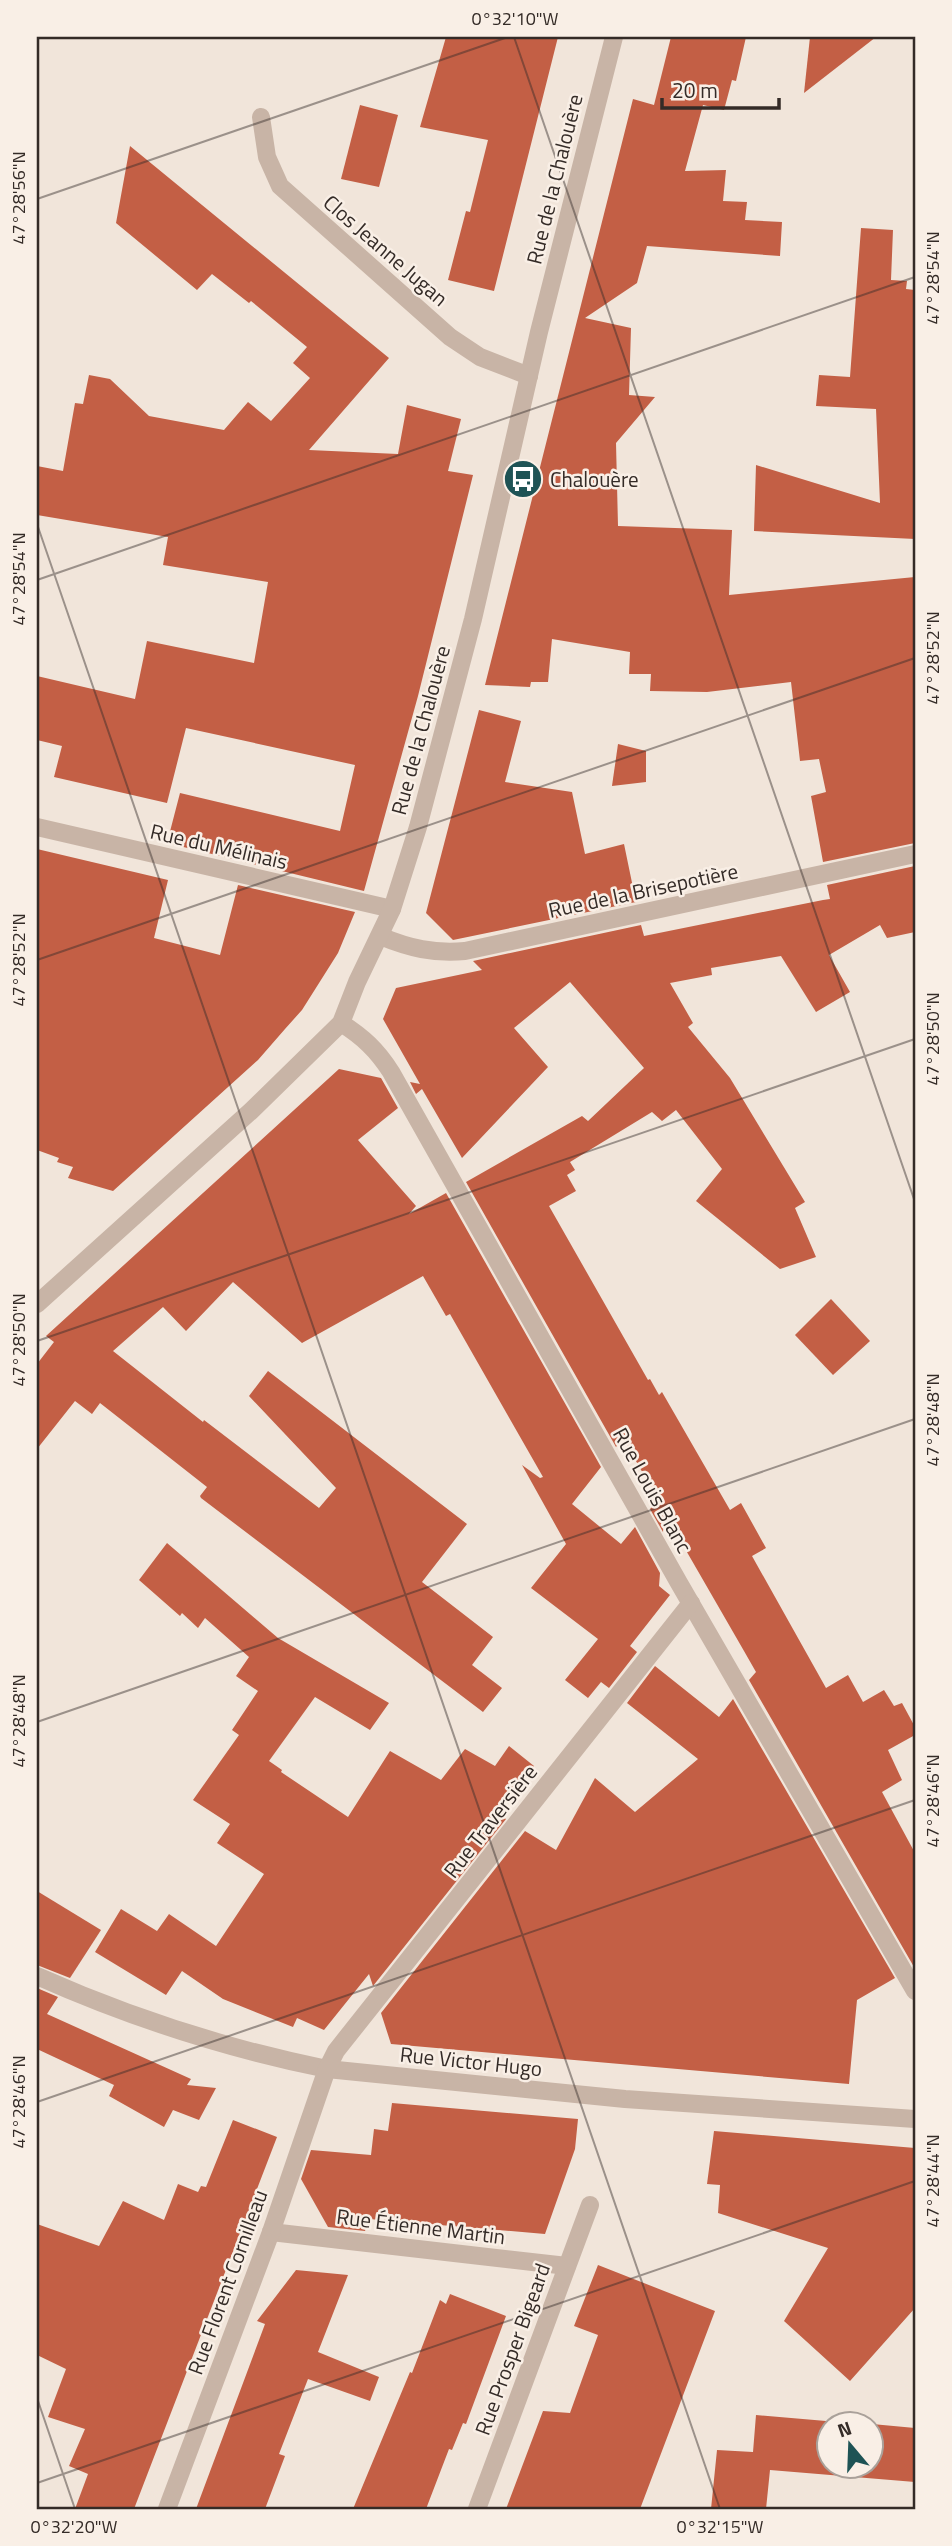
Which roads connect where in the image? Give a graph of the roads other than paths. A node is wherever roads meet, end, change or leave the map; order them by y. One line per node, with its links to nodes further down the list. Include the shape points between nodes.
1 (614, 37): 3 (street, Rue de la Chalouère)
2 (261, 117): 3 (street, Clos Jeanne Jugan, via 267,157 280,186 450,337 480,357)
3 (529, 376): 6 (street, Rue de la Chalouère, via 473,619)
4 (37, 827): 6 (street, Rue du Mélinais)
5 (915, 854): 7 (street, Rue de la Brisepotière, via 465,951 417,949)
6 (392, 909): 7 (street, Rue de la Chalouère)
7 (380, 936): 8 (street, Rue de la Chalouère)
8 (341, 1023): 9 (street, Rue de la Chalouère, via 251,1111); 10 (street, Rue Louis Blanc, via 374,1047 391,1072)
9 (37, 1304)
10 (691, 1603): 12 (street, Rue Louis Blanc); 13 (street, Rue Traversière, via 336,2051)
11 (37, 1976): 13 (street, Rue Victor Hugo, via 127,2013)
12 (915, 1991)
13 (327, 2069): 14 (street, Rue Victor Hugo, via 625,2099); 16 (street, Rue Florent Cornilleau)
14 (915, 2119)
15 (590, 2205): 17 (street, Rue Prosper Bigeard)
16 (271, 2232): 17 (street, Rue Étienne Martin); 18 (street, Rue Florent Cornilleau)
17 (567, 2266): 19 (street, Rue Prosper Bigeard)
18 (167, 2509)
19 (477, 2509)

